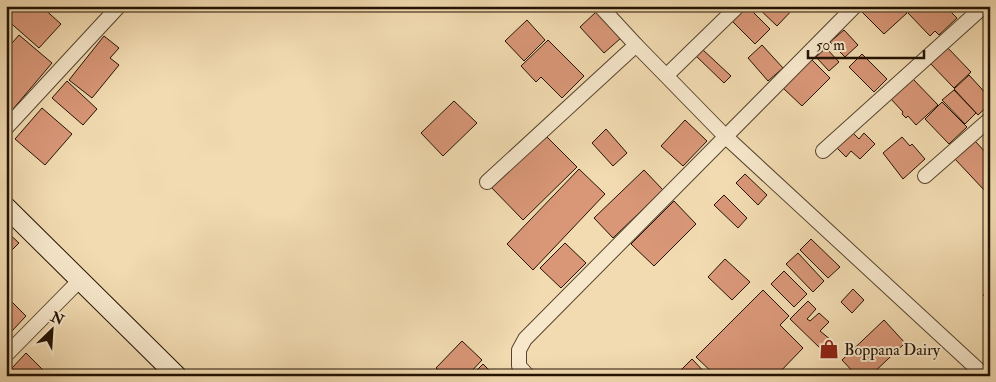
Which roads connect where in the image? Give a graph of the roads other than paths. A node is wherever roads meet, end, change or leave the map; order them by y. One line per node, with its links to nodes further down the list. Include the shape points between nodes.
1 (119, 6): 9 (street)
2 (600, 6): 6 (street)
3 (738, 6): 7 (street)
4 (855, 6): 10 (street)
5 (984, 6): 11 (street)
6 (636, 45): 7 (street); 13 (street)
7 (667, 75): 10 (street)
8 (990, 119): 12 (street)
9 (6, 128)
10 (725, 136): 18 (street, via 525,339 519,350 519,366); 19 (street)
11 (823, 151)
12 (925, 176)
13 (487, 182)
14 (6, 207): 15 (street)
15 (79, 280): 16 (street); 17 (street)
16 (6, 355)
17 (177, 376)
18 (528, 376)
19 (985, 376)

